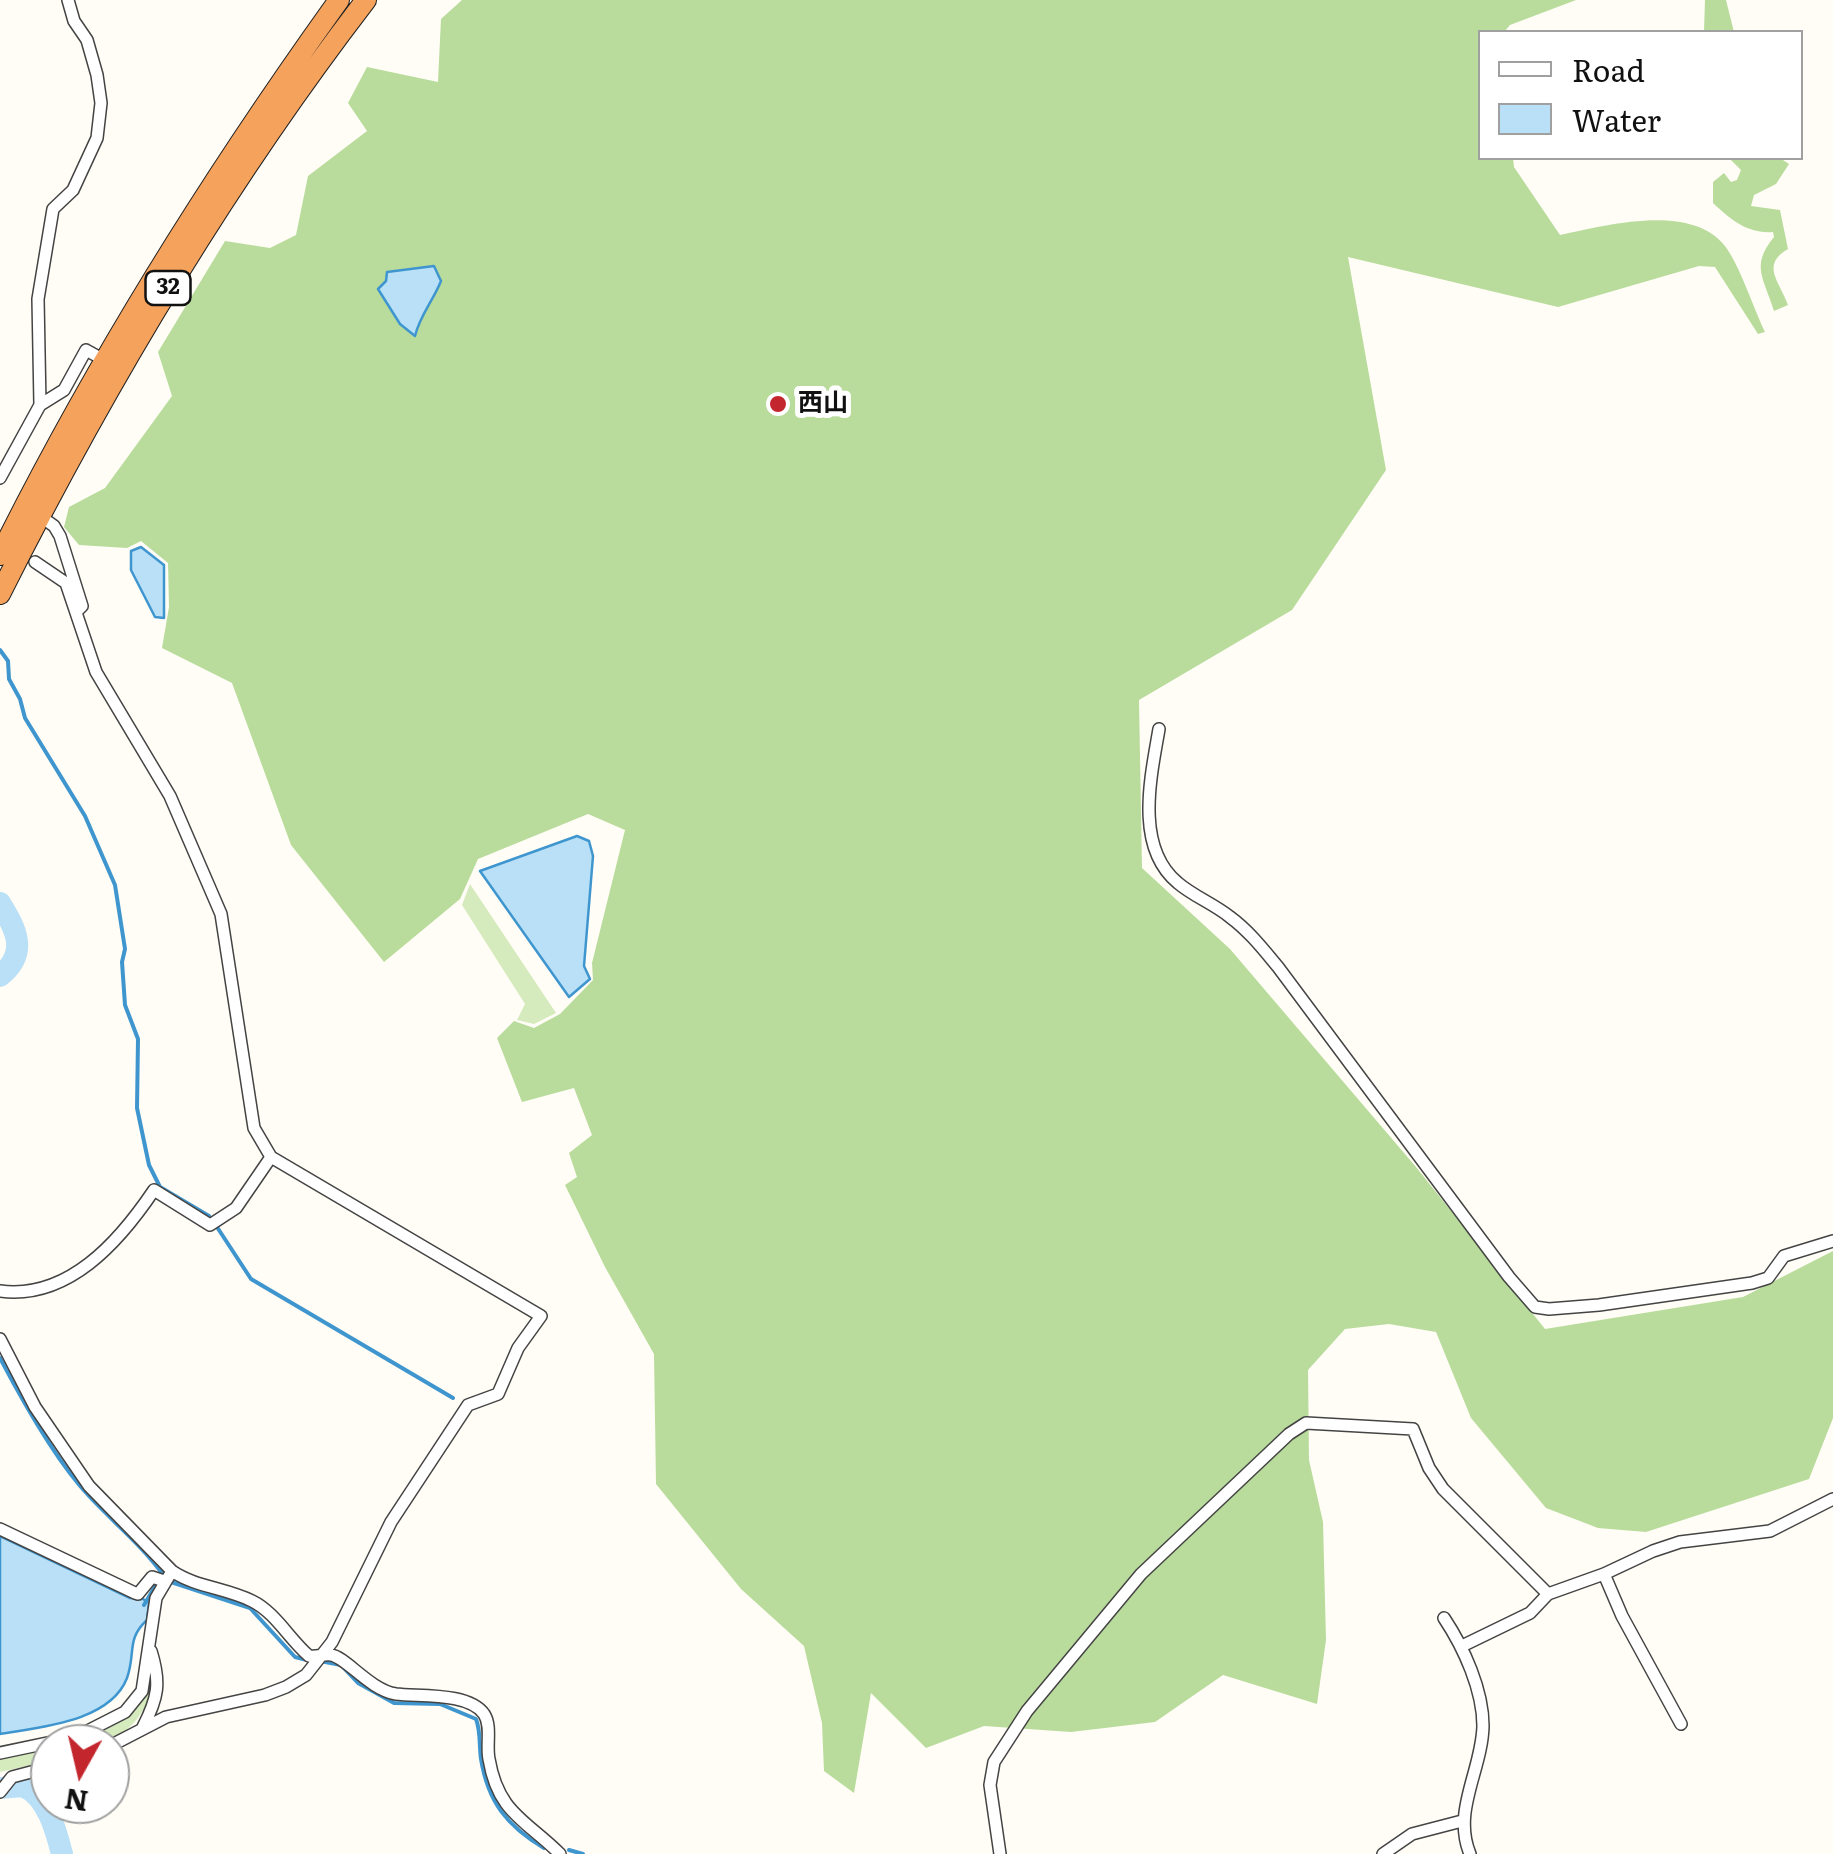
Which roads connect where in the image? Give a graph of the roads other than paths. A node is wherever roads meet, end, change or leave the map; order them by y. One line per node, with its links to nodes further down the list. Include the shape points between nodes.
1 (68, 0): 5 (street, via 90,48 100,120 74,190 53,208 38,299)
2 (339, 0): 4 (highway, 32, via 189,219)
3 (366, 0): 7 (highway, 32, via 204,227)
4 (104, 360): 5 (street, via 86,350 64,390); 8 (highway, 32)
5 (40, 405): 6 (street)
6 (0, 478)
7 (40, 516): 10 (highway, 32); 11 (street, via 60,536 82,606)
8 (0, 555)
9 (35, 562): 11 (street, via 60,576)
10 (0, 594)
11 (76, 612): 13 (street, via 96,672 170,796 220,914 254,1128)
12 (1159, 728): 14 (street, via 1148,794 1163,867 1230,916 1269,956 1535,1307 1752,1283 1768,1278 1784,1256)
13 (271, 1157): 15 (street, via 236,1208 210,1225 154,1190 100,1255 35,1292); 25 (street, via 541,1316 498,1394 468,1405 409,1494)
14 (1833, 1241)
15 (0, 1291)
16 (0, 1339): 20 (street, via 35,1407 89,1486)
17 (1833, 1499): 19 (street, via 1770,1531 1680,1542)
18 (0, 1529): 20 (street, via 138,1594 152,1577)
19 (1604, 1574): 21 (street); 26 (street)
20 (165, 1577): 23 (street); 25 (street, via 256,1602)
21 (1548, 1594): 24 (street, via 1530,1613); 34 (street, via 1444,1490 1414,1430 1306,1423 1141,1574 1027,1710 994,1762 990,1785)
22 (1444, 1618): 24 (street)
23 (150, 1644): 27 (street, via 159,1675); 29 (street, via 142,1691 126,1712 76,1737)
24 (1462, 1646): 32 (street, via 1483,1724)
25 (320, 1660): 27 (street, via 286,1687); 33 (street, via 330,1654 379,1689 480,1709 498,1791 518,1820)
26 (1681, 1724)
27 (143, 1727): 28 (street)
28 (130, 1734)
29 (0, 1753)
30 (30, 1774): 31 (street)
31 (5, 1782)
32 (1462, 1821): 35 (street, via 1412,1834); 36 (street)
33 (560, 1854)
34 (1000, 1854)
35 (1383, 1854)
36 (1470, 1854)

